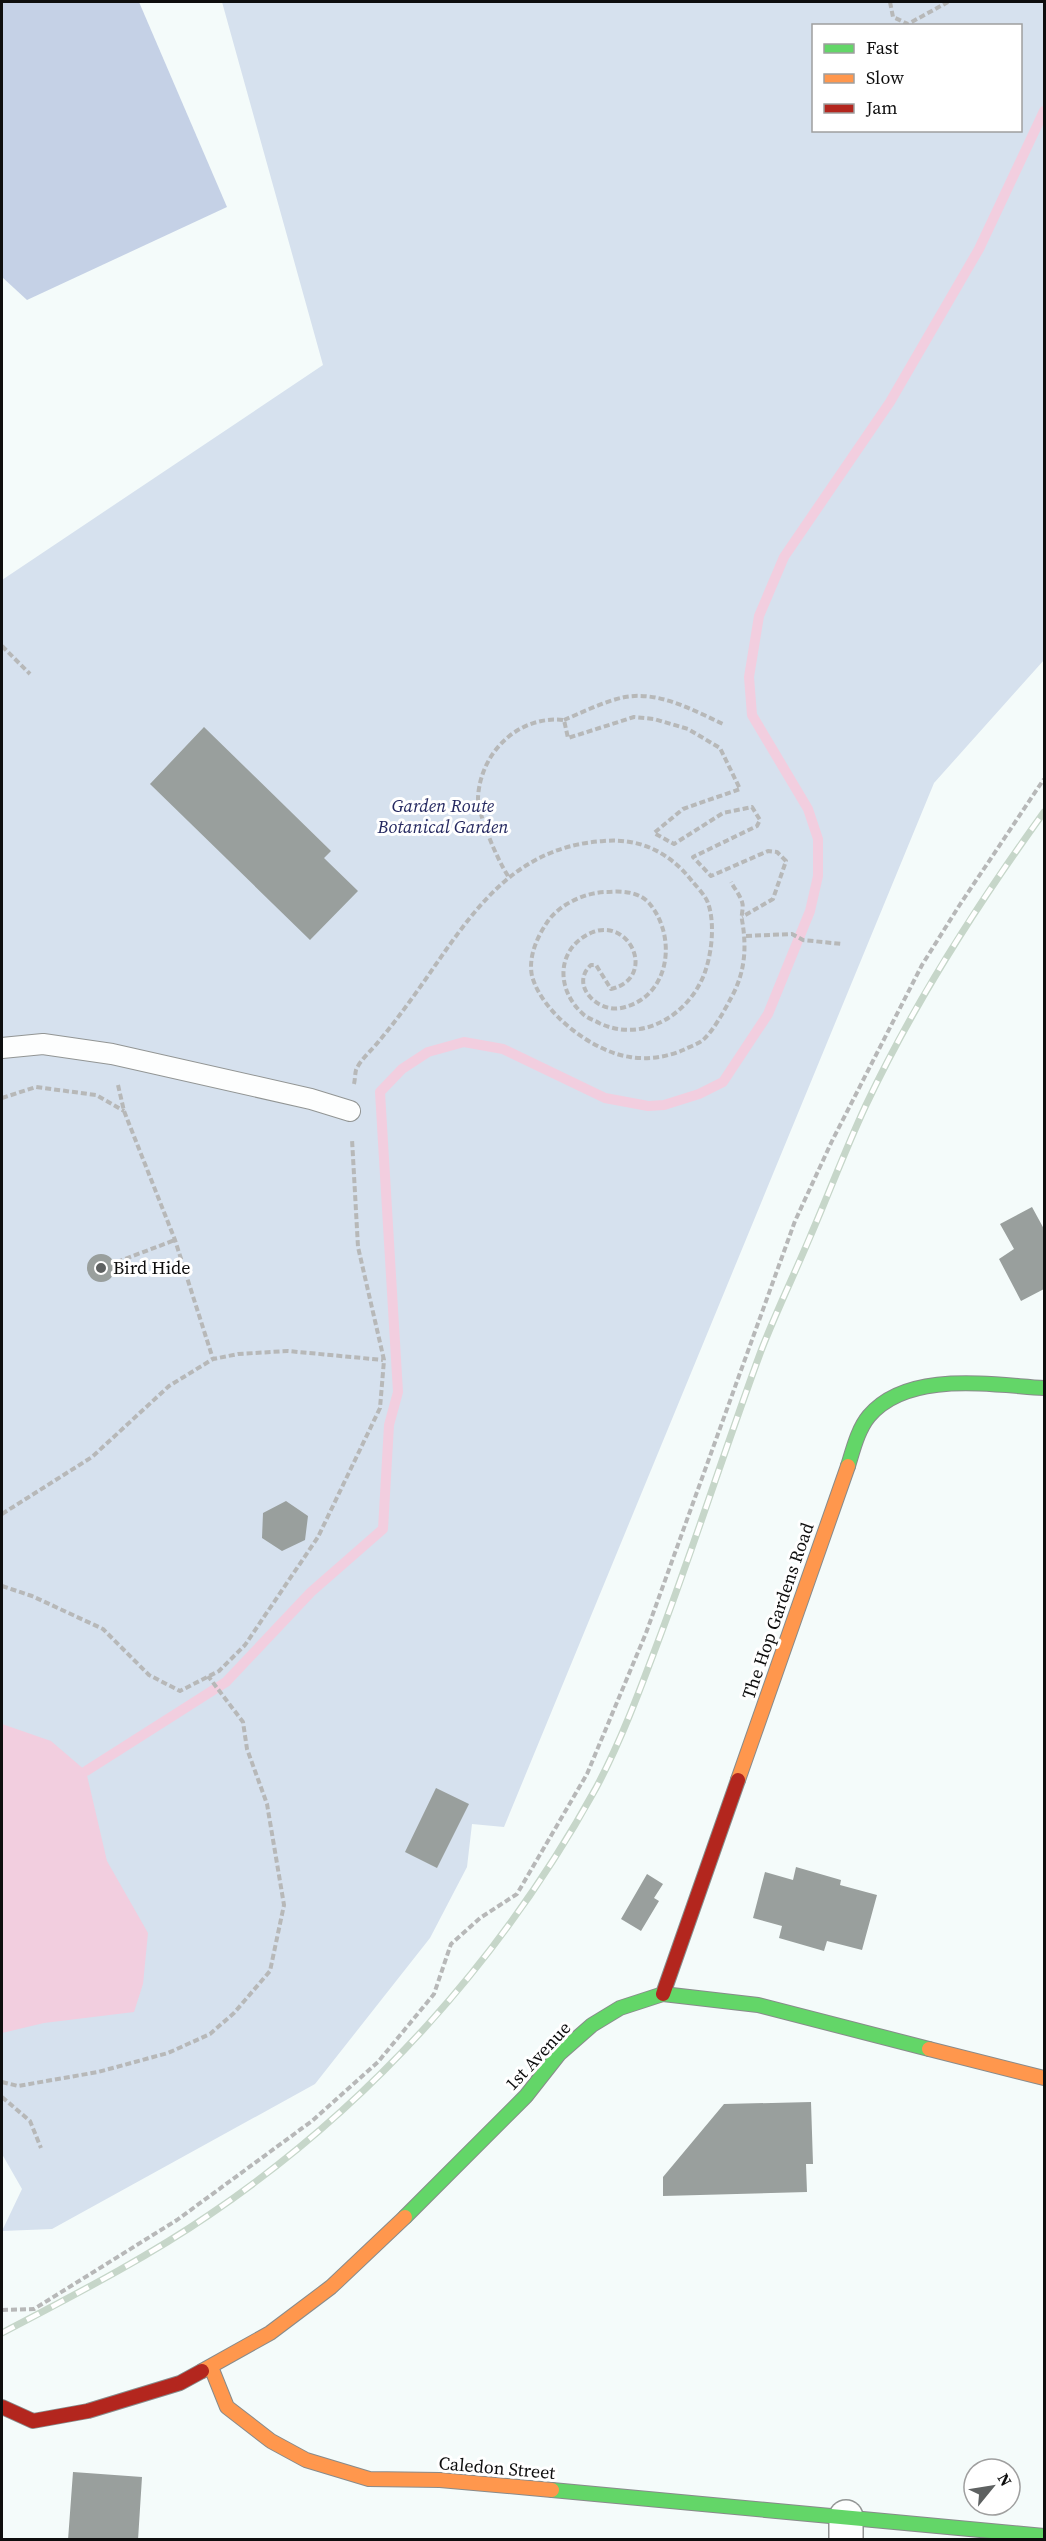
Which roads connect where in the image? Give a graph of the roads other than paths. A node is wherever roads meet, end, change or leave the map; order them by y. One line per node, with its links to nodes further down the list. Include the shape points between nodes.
1 (2, 1048): 2 (lane, via 43,1044 112,1054)
2 (350, 1110)
3 (1044, 1388): 4 (street, The Hop Gardens Road, via 931,1384 908,1390 870,1415 857,1440)
4 (663, 1994): 5 (street, 1st Avenue, via 758,2005); 6 (street, 1st Avenue, via 620,2008 592,2025 559,2054 526,2096 331,2287 270,2333)
5 (1044, 2078)
6 (211, 2367): 7 (street, via 180,2383 77,2413 33,2421); 8 (street, Caledon Street, via 227,2407 271,2441 306,2460 369,2479 441,2481)
7 (2, 2407)
8 (846, 2528): 9 (street, Caledon Street)
9 (1044, 2536)

